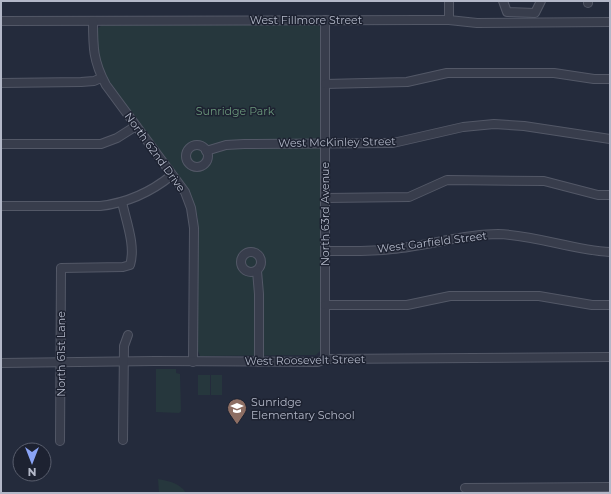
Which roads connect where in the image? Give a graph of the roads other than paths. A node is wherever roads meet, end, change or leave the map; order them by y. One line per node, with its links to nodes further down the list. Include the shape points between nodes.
1 (449, 1): 5 (street)
2 (503, 1): 3 (street, via 507,12 535,12)
3 (541, 1)
4 (325, 20): 5 (street, West Fillmore Street); 7 (street, West Fillmore Street); 12 (street, North 63rd Avenue)
5 (449, 20): 8 (street, West Fillmore Street, via 477,23)
6 (1, 21): 7 (street, West Fillmore Street)
7 (93, 21): 9 (street, North 62nd Drive, via 94,57)
8 (610, 22)
9 (102, 78): 11 (street, via 81,82); 13 (street, North 62nd Drive)
10 (610, 79): 12 (street, via 554,73 447,73 407,82)
11 (1, 83)
12 (325, 84): 15 (street, North 63rd Avenue)
13 (136, 126): 16 (street, via 101,144); 18 (street, North 62nd Drive)
14 (610, 139): 15 (street, West McKinley Street, via 494,124 463,127 393,143)
15 (325, 143): 17 (street, West McKinley Street, via 226,145); 20 (street, North 63rd Avenue)
16 (1, 144)
17 (206, 151)
18 (172, 175): 21 (street, via 150,190); 32 (street, North 62nd Drive, via 187,196 193,220)
19 (610, 195): 20 (street, via 598,195 544,181 447,180 409,197)
20 (325, 198): 23 (street, North 63rd Avenue)
21 (122, 202): 22 (street, via 100,206); 35 (street, North 61st Lane, via 131,246 130,265 61,268)
22 (1, 206)
23 (325, 251): 24 (street, West Garfield Street, via 392,249 461,236 498,234); 26 (street, North 63rd Avenue)
24 (610, 252)
25 (257, 271): 33 (street)
26 (326, 305): 27 (street, via 407,305 450,296 539,296 592,305); 30 (street, North 63rd Avenue)
27 (610, 305)
28 (128, 335): 31 (street, via 124,346)
29 (610, 357): 30 (street, West Roosevelt Street)
30 (325, 359): 33 (street, West Roosevelt Street, via 318,362)
31 (124, 362): 32 (street, West Roosevelt Street); 35 (street, West Roosevelt Street); 36 (street)
32 (193, 362): 33 (street, West Roosevelt Street)
33 (259, 362)
34 (1, 363): 35 (street, West Roosevelt Street)
35 (61, 363): 37 (street, North 61st Lane)
36 (123, 440)
37 (60, 441)
38 (465, 488): 39 (street)
39 (610, 488)

